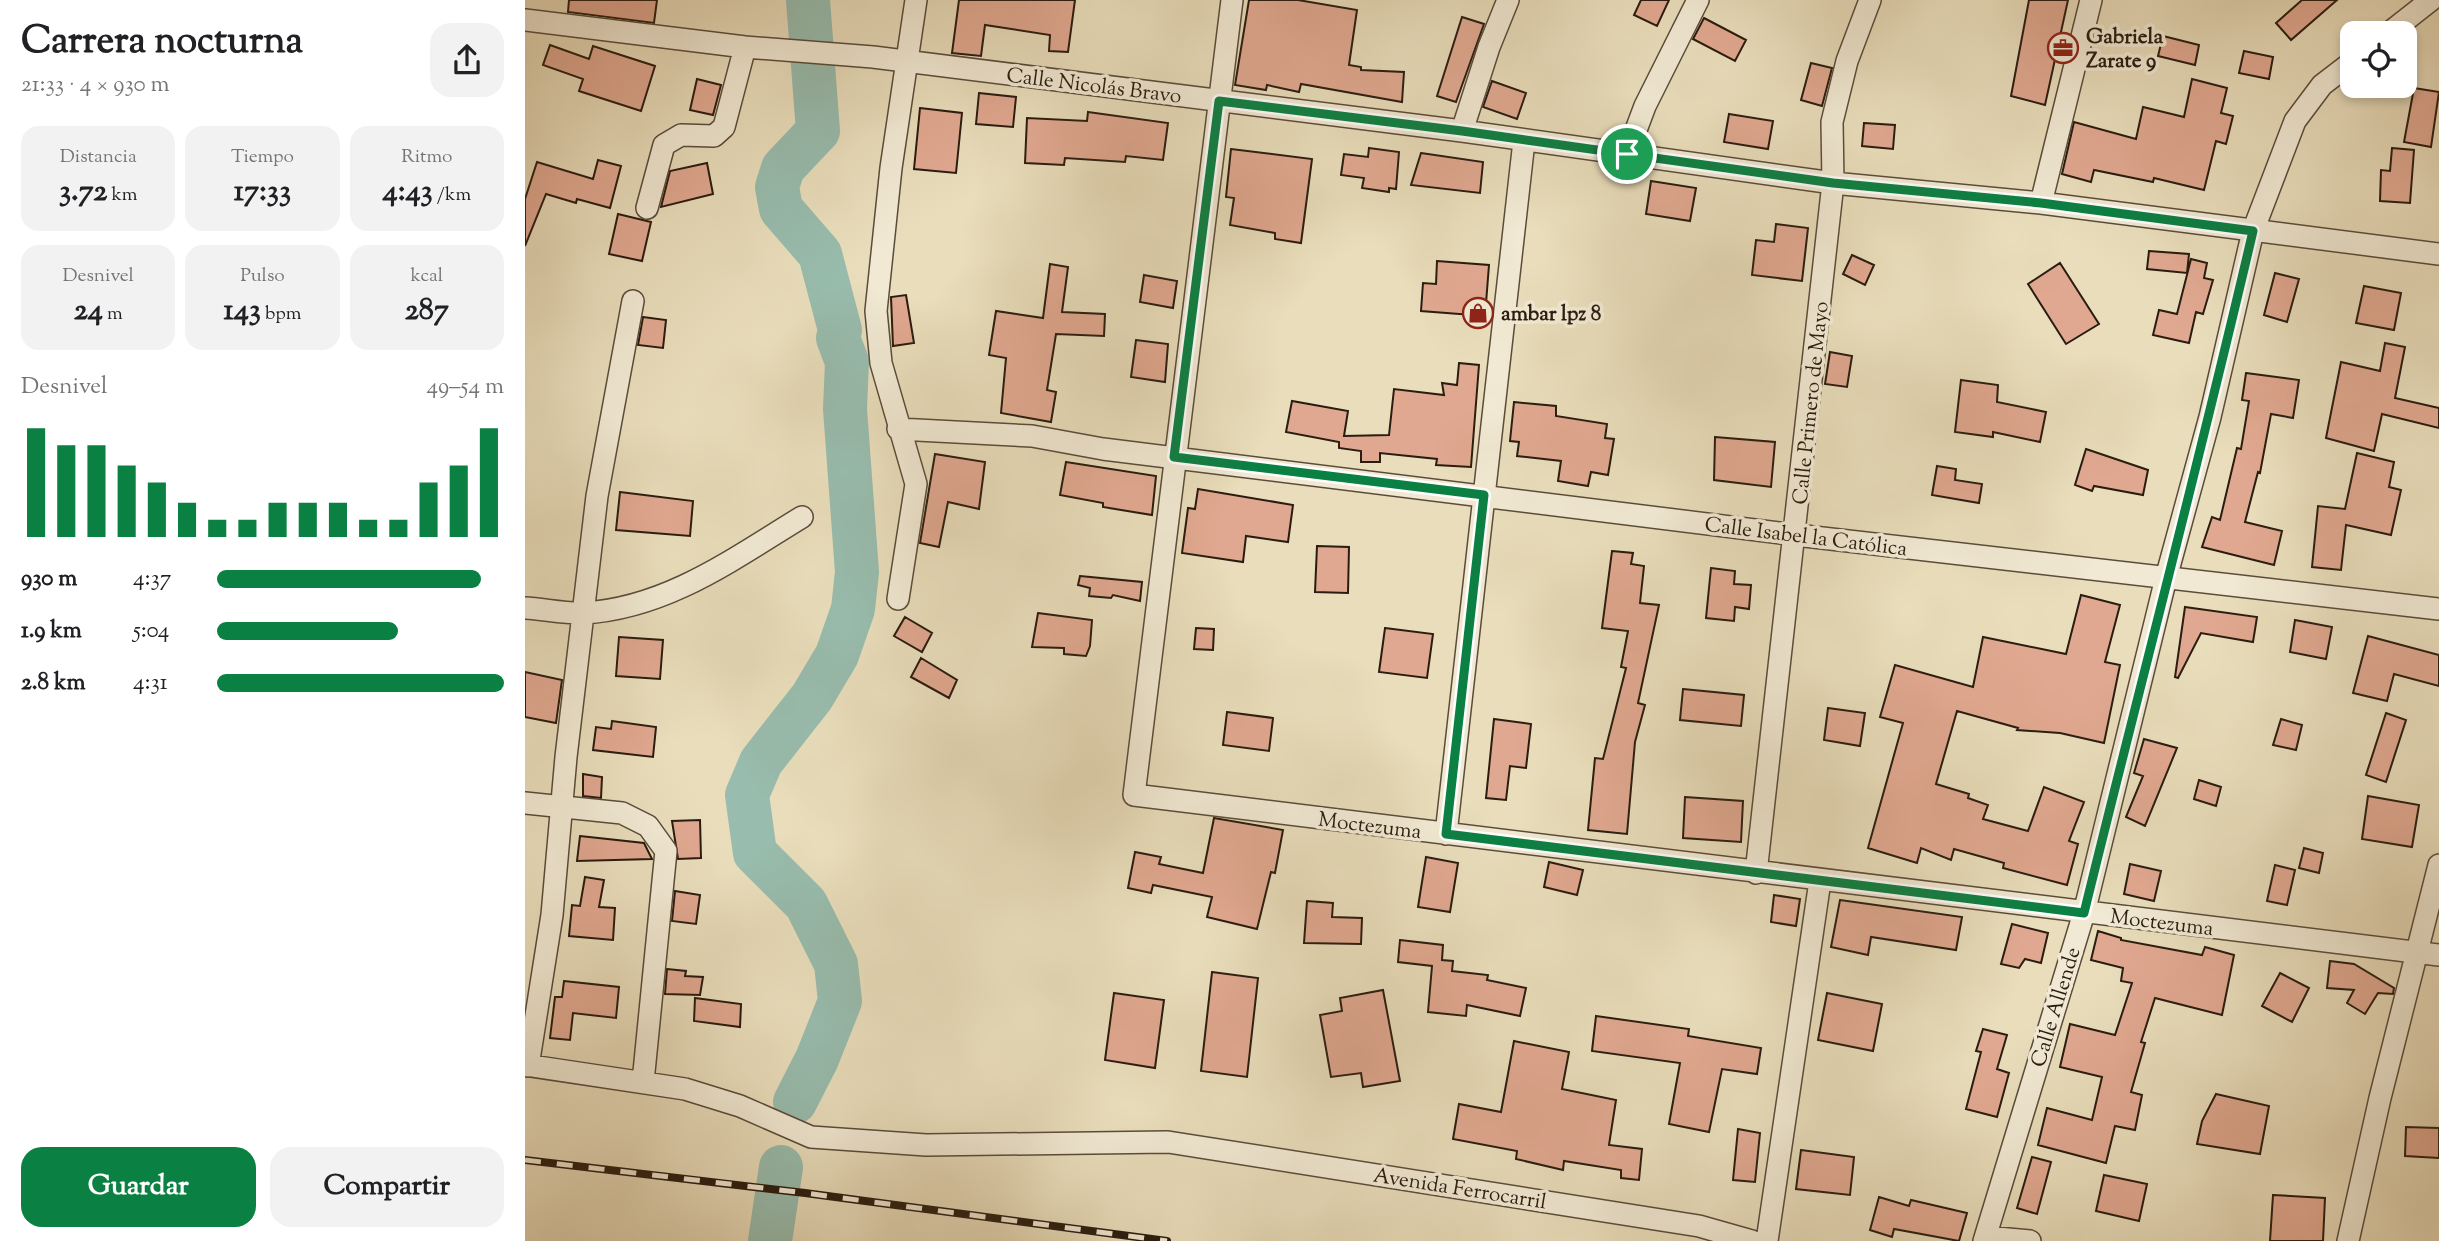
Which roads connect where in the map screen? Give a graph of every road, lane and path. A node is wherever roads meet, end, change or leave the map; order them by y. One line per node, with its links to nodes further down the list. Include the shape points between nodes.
1 (916, 0): 11 (street)
2 (1232, 0): 13 (street)
3 (1508, 0): 14 (street)
4 (1697, 0): 16 (street)
5 (1870, 0): 17 (street, Calle Primero de Mayo, via 1847,61 1832,122)
6 (2091, 0): 18 (street)
7 (2431, 0): 9 (street)
8 (525, 20): 10 (street, Calle Nicolás Bravo)
9 (2404, 21)
10 (763, 48): 11 (street, Calle Nicolás Bravo); 19 (street, via 724,127 714,136 681,135 664,145)
11 (908, 62): 13 (street, Calle Nicolás Bravo); 23 (street, via 876,311 881,363)
12 (2340, 71): 20 (street, Calle Allende, via 2322,85 2295,121)
13 (1219, 101): 14 (street, Calle Nicolás Bravo); 24 (street)
14 (1462, 131): 15 (street, Calle Nicolás Bravo)
15 (1524, 141): 16 (street, Calle Nicolás Bravo); 25 (street)
16 (1627, 154): 17 (street, Calle Nicolás Bravo)
17 (1833, 183): 18 (street, Calle Nicolás Bravo); 27 (street, Calle Primero de Mayo)
18 (2041, 203): 20 (street, Calle Nicolás Bravo)
19 (647, 208)
20 (2253, 231): 21 (street, Calle Nicolás Bravo); 28 (street, Calle Allende, via 2210,417)
21 (2439, 254)
22 (633, 301): 32 (street, via 597,496)
23 (898, 429): 24 (street, Calle Isabel la Católica, via 1032,436); 29 (street, via 916,484)
24 (1174, 457): 25 (street, Calle Isabel la Católica); 35 (street, Moctezuma, via 1134,795)
25 (1484, 495): 27 (street, Calle Isabel la Católica); 35 (street)
26 (802, 517): 32 (street, via 725,566 662,598)
27 (1796, 535): 28 (street, Calle Isabel la Católica); 37 (street, Calle Primero de Mayo)
28 (2166, 578): 31 (street, Calle Isabel la Católica); 39 (street, Calle Allende)
29 (898, 599)
30 (525, 608): 32 (street)
31 (2439, 610)
32 (583, 613): 34 (street)
33 (525, 803): 34 (street)
34 (563, 807): 42 (street, via 552,915); 43 (street, via 622,813 648,826 666,851)
35 (1446, 834): 37 (street, Moctezuma)
36 (2439, 865): 40 (street)
37 (1756, 873): 38 (street, Moctezuma)
38 (1820, 881): 39 (street, Moctezuma); 46 (street)
39 (2084, 913): 40 (street, Moctezuma); 44 (street, Calle Allende)
40 (2417, 952): 41 (street, Moctezuma); 48 (street)
41 (2439, 955)
42 (526, 1065): 43 (street, Avenida Ferrocarril)
43 (643, 1082): 45 (street, Avenida Ferrocarril, via 740,1106 811,1137 926,1145 1168,1142 1687,1224)
44 (1985, 1239): 47 (street)
45 (1752, 1241)
46 (1767, 1241)
47 (2030, 1241)
48 (2348, 1241)

